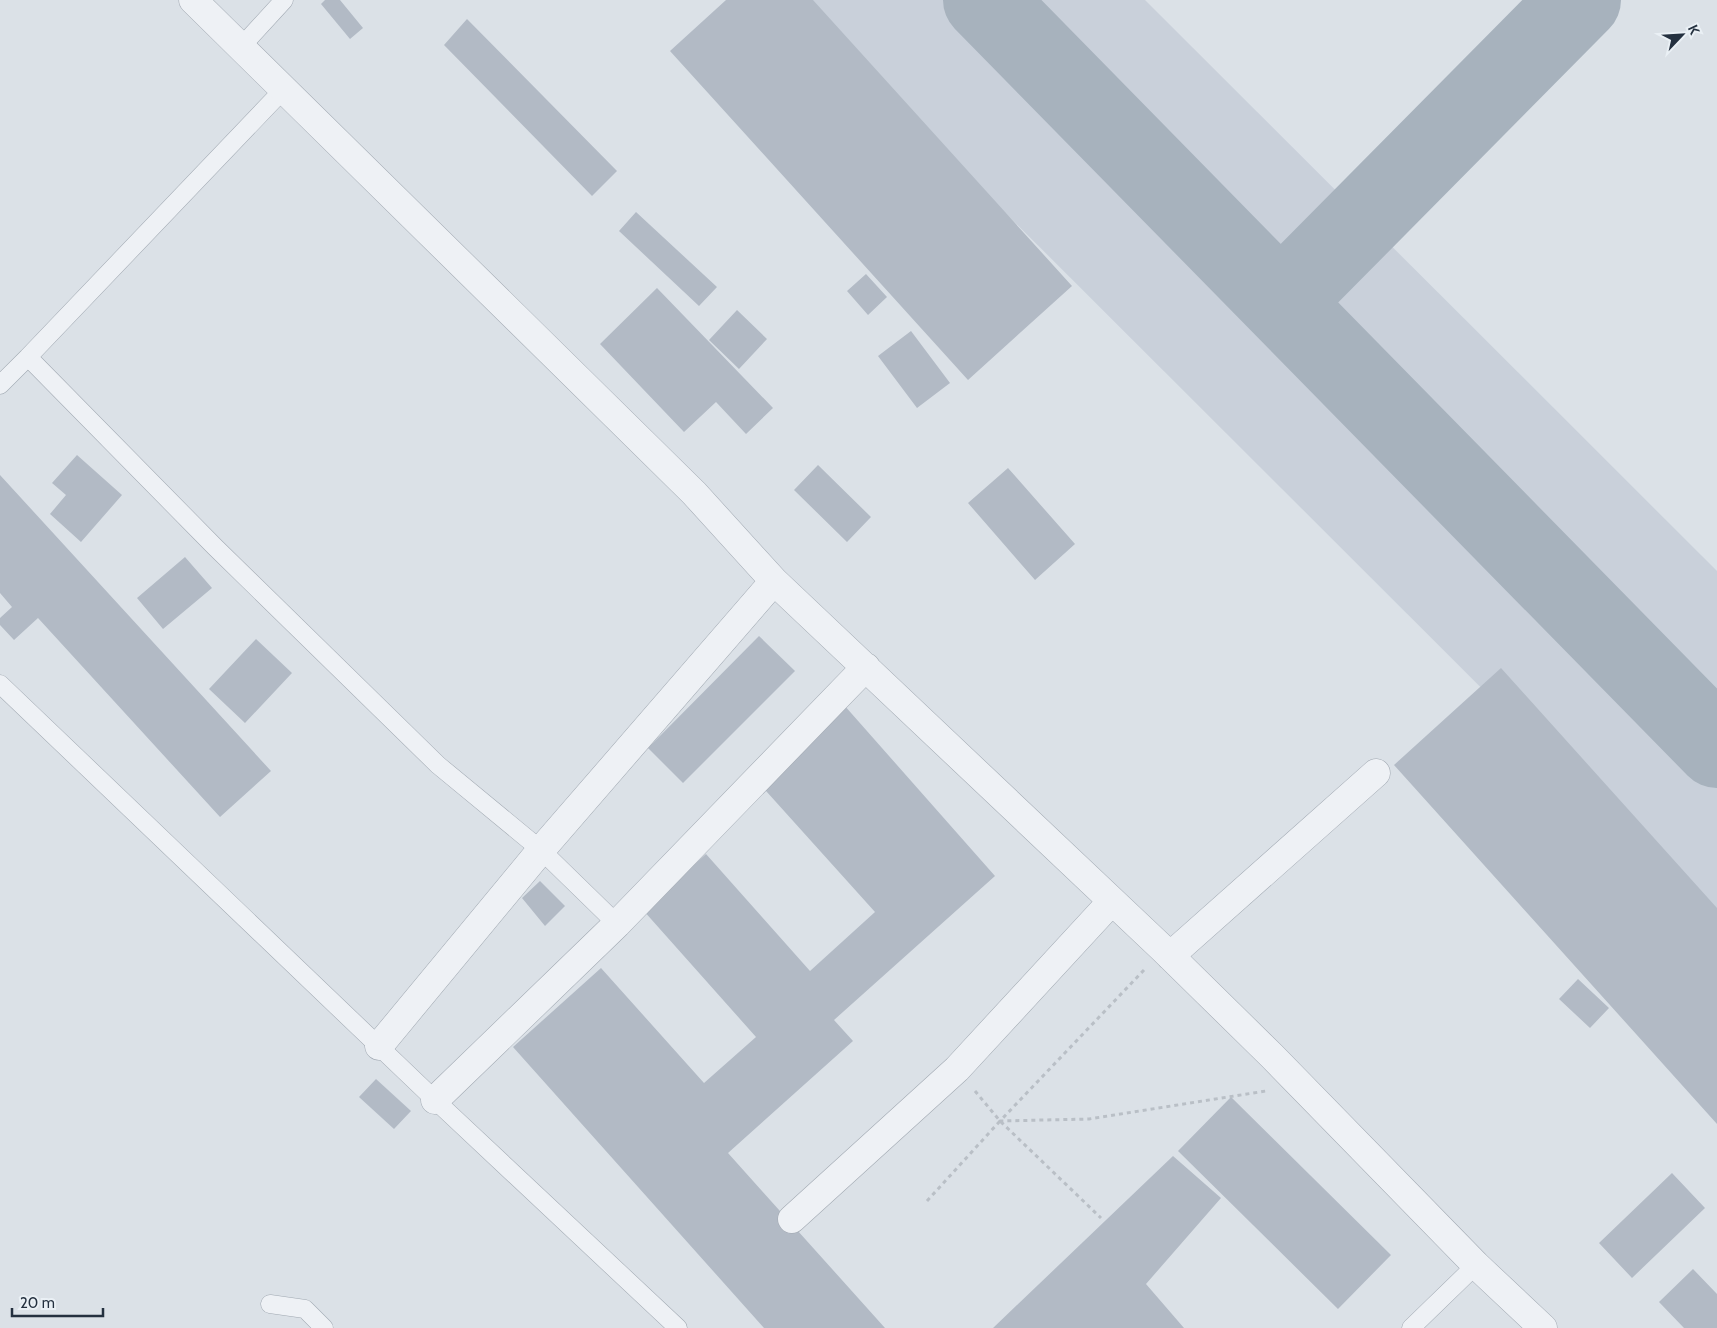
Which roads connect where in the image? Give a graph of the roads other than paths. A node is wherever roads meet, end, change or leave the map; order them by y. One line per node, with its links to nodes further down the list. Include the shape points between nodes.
1 (193, 0): 3 (street)
2 (284, 0): 3 (lane)
3 (241, 47): 4 (street)
4 (283, 90): 5 (lane); 7 (street, via 694,493)
5 (28, 357): 6 (lane); 11 (lane, via 222,554 438,765)
6 (0, 385)
7 (774, 581): 8 (street); 11 (street)
8 (866, 667): 12 (street); 13 (street)
9 (0, 684): 15 (lane)
10 (1376, 773): 14 (street)
11 (541, 850): 13 (lane); 15 (street)
12 (1112, 901): 14 (street); 17 (street, via 957,1069)
13 (617, 924): 16 (street)
14 (1166, 953): 18 (street, via 1304,1088)
15 (379, 1046): 16 (lane)
16 (435, 1100): 21 (lane)
17 (792, 1219)
18 (1476, 1265): 22 (lane); 23 (street)
19 (270, 1304): 20 (lane, via 305,1309)
20 (324, 1328)
21 (678, 1328)
22 (1411, 1328)
23 (1543, 1328)

